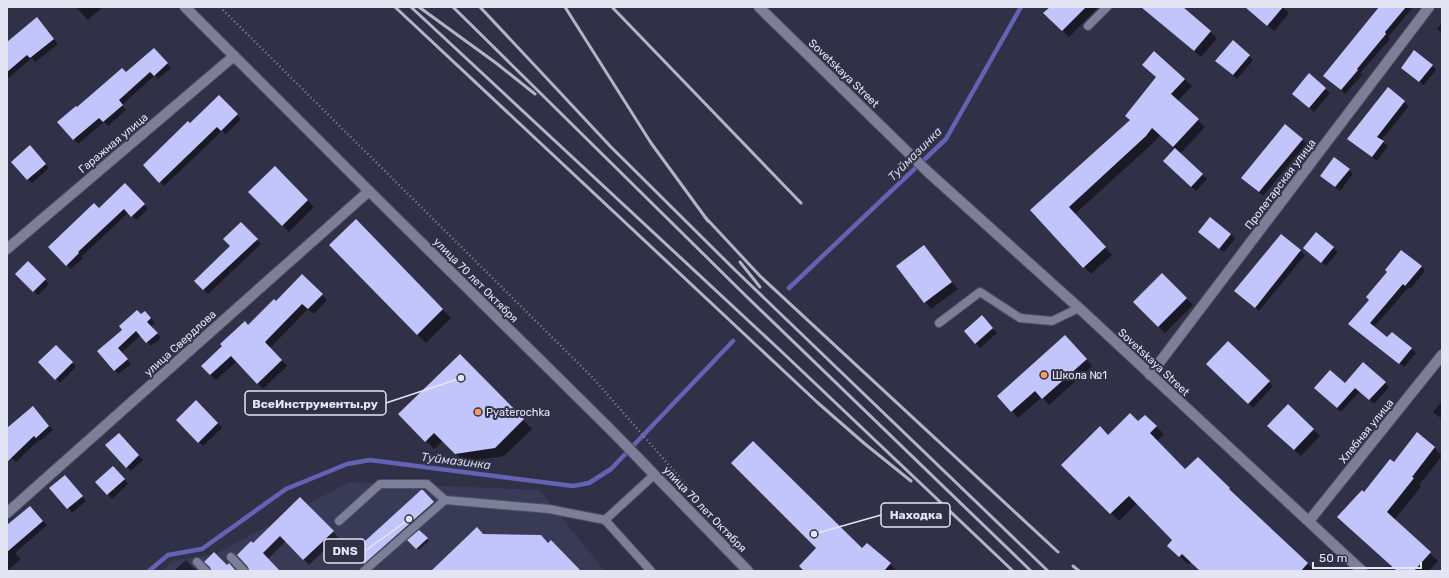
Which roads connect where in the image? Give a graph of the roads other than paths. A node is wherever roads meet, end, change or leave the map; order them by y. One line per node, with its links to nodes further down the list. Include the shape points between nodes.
1 (185, 7): 6 (street, улица 70 лет Октября)
2 (759, 7): 9 (street, Sovetskaya Street, via 928,172)
3 (1107, 7): 5 (lane)
4 (1429, 7): 12 (street, Пролетарская улица)
5 (1088, 26)
6 (234, 56): 7 (street, улица 70 лет Октября); 8 (street, Гаражная улица)
7 (369, 191): 13 (street, улица 70 лет Октября); 15 (street, улица Свердлова)
8 (7, 249)
9 (1079, 308): 10 (lane, via 1052,321 1020,318 980,292); 12 (street, Sovetskaya Street)
10 (939, 323)
11 (1442, 355): 18 (street, Хлебная улица)
12 (1150, 375): 18 (street, Sovetskaya Street)
13 (654, 474): 16 (lane); 25 (street, улица 70 лет Октября)
14 (445, 500): 16 (lane, via 549,509); 17 (lane, via 427,484 380,484); 23 (lane)
15 (7, 513)
16 (605, 520): 24 (lane)
17 (339, 521)
18 (1309, 521): 26 (street, Sovetskaya Street)
19 (231, 558): 22 (lane)
20 (197, 562): 21 (lane)
21 (206, 571)
22 (244, 571)
23 (364, 571)
24 (651, 571)
25 (748, 571)
26 (1362, 571)

